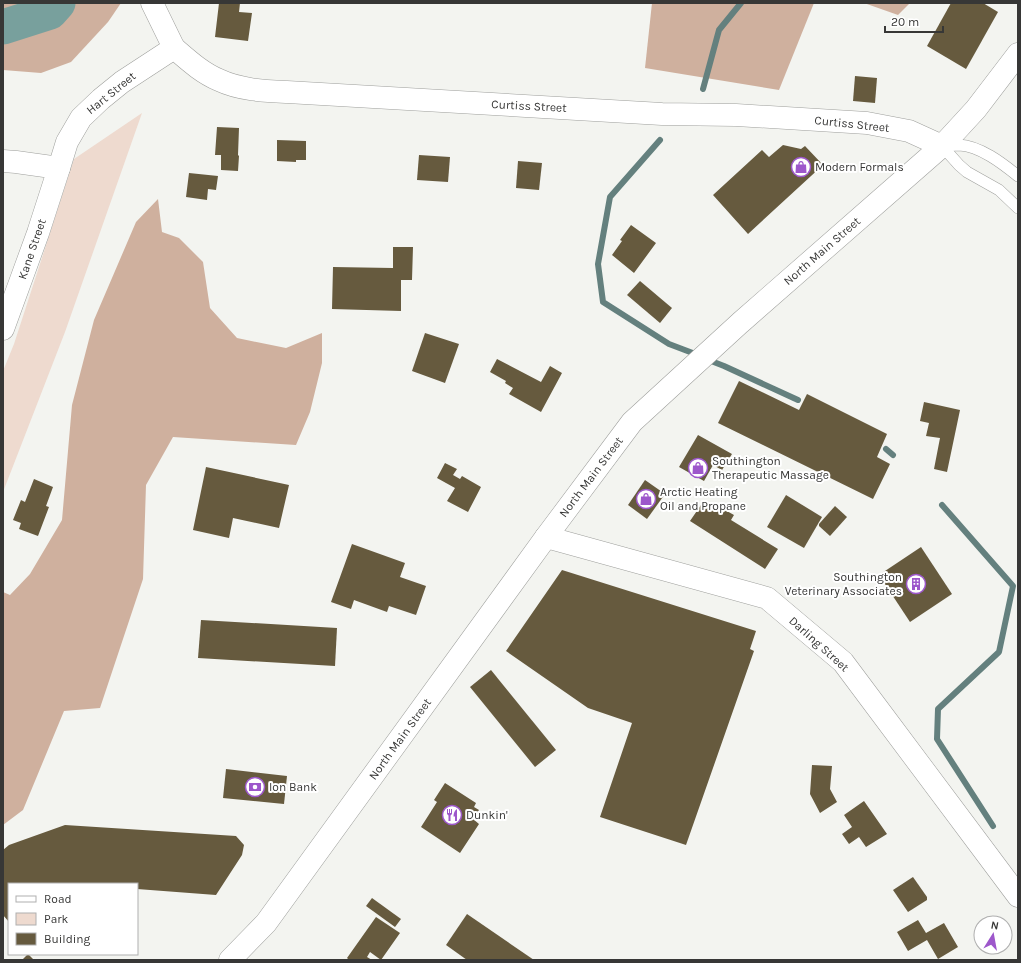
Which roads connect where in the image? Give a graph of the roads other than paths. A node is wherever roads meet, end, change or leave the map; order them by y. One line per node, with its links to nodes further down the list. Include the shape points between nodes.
1 (152, 3): 2 (main road, Curtiss Street)
2 (174, 48): 4 (main road, Curtiss Street, via 186,60 220,81 252,89 647,113 736,115 867,123 909,131); 6 (main road, Hart Street, via 122,82 81,118 67,142)
3 (1018, 54): 4 (main road, North Main Street, via 976,109)
4 (942, 146): 7 (lane, via 960,145 986,154); 8 (lane, via 967,172 999,190); 10 (main road, North Main Street, via 632,422)
5 (3, 161): 6 (main road)
6 (59, 168): 9 (main road, Kane Street)
7 (1018, 176)
8 (1018, 208)
9 (3, 329)
10 (546, 537): 11 (main road, Darling Street, via 767,598 843,662); 12 (main road, North Main Street, via 266,923)
11 (1018, 896)
12 (230, 960)

